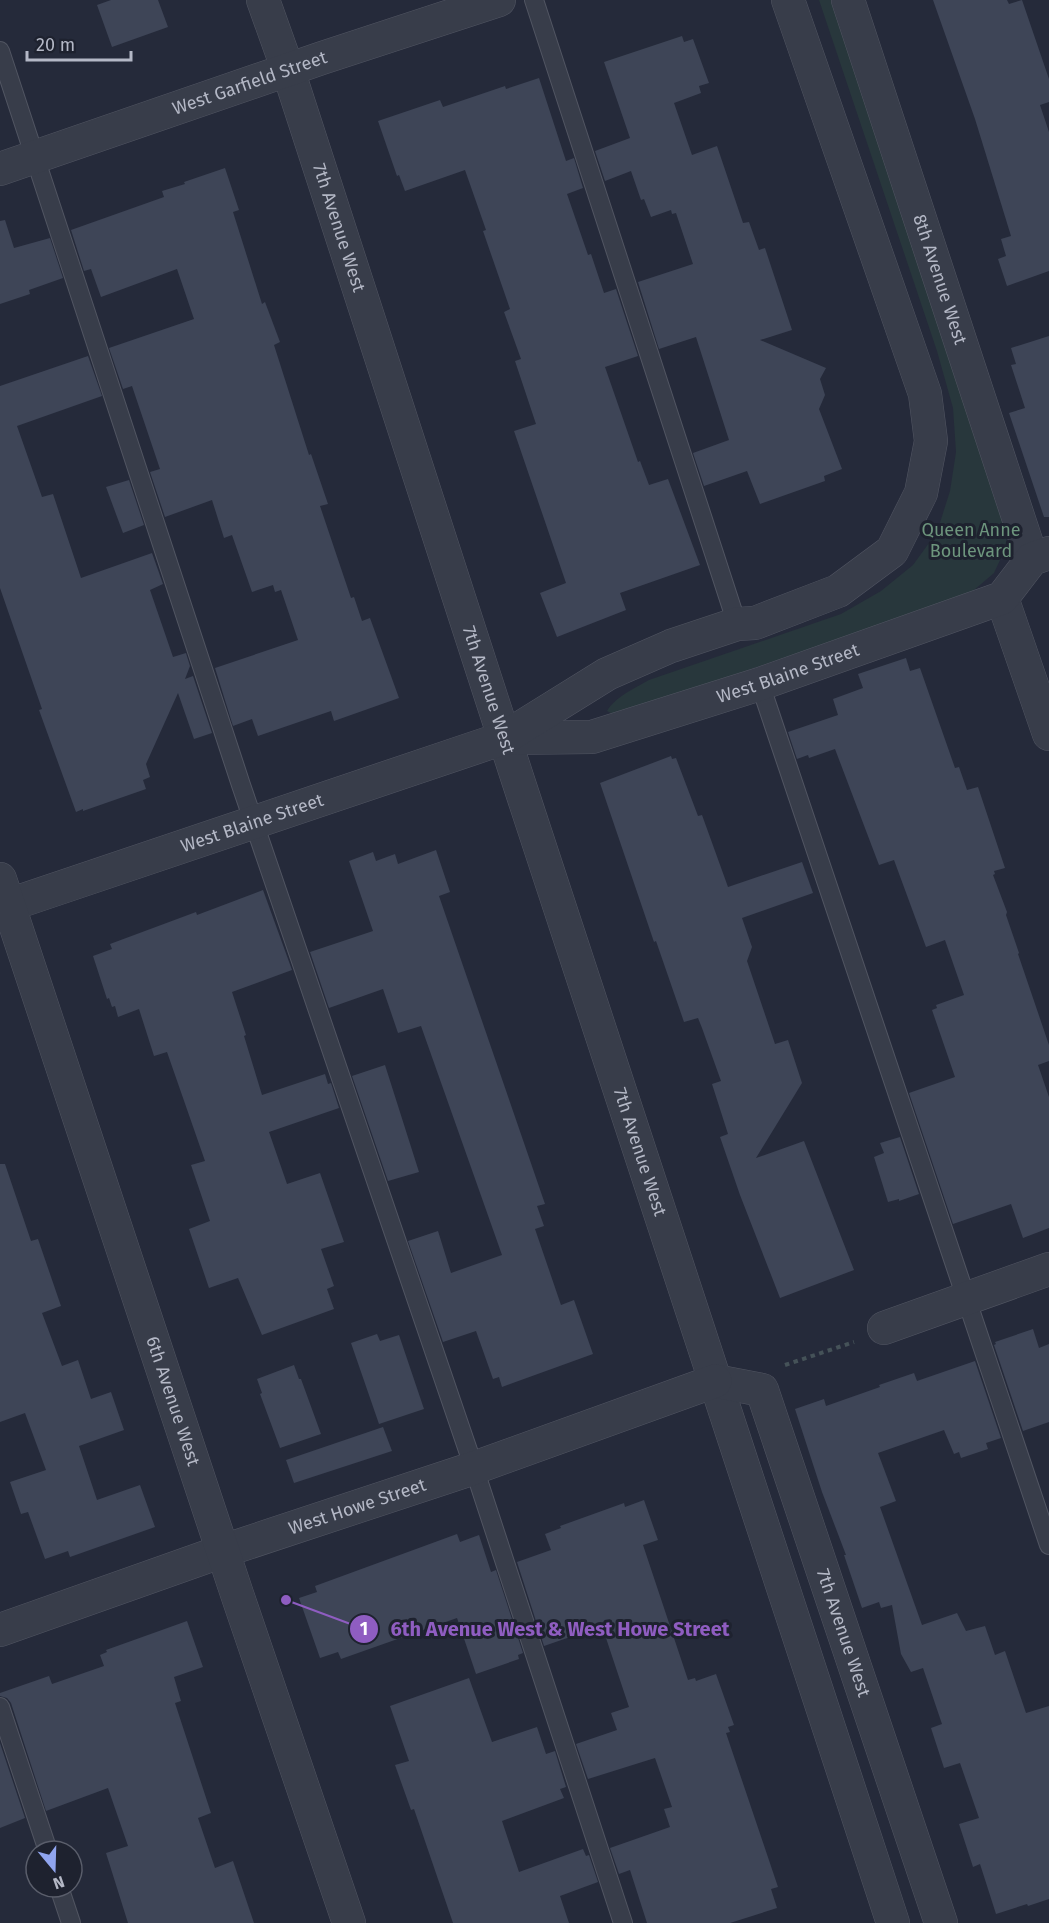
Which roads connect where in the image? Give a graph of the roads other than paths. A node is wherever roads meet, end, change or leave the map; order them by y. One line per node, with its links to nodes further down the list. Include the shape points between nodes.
1 (263, 0): 7 (street, 7th Avenue West)
2 (499, 0): 7 (street, West Garfield Street)
3 (534, 0): 12 (lane)
4 (788, 0): 12 (street, West Blaine Street, via 925,394 931,441 921,493 892,551 838,591 756,623)
5 (848, 0): 10 (street, 8th Avenue West)
6 (0, 51): 8 (lane)
7 (288, 70): 8 (street, West Garfield Street); 15 (street, 7th Avenue West)
8 (36, 156): 9 (street, West Garfield Street); 16 (lane)
9 (0, 169)
10 (1040, 556): 11 (street)
11 (1002, 598): 13 (street, West Blaine Street); 14 (street)
12 (737, 624): 15 (street, West Blaine Street, via 671,646 607,674)
13 (760, 684): 15 (street, West Blaine Street, via 592,737); 19 (lane)
14 (1049, 734)
15 (504, 738): 16 (street, West Blaine Street); 21 (street, 7th Avenue West)
16 (253, 822): 17 (street, West Blaine Street); 22 (lane)
17 (3, 898): 24 (street, 6th Avenue West)
18 (1049, 1269): 19 (street)
19 (967, 1297): 20 (street); 23 (lane)
20 (872, 1334)
21 (715, 1381): 22 (street, West Howe Street); 32 (street, 7th Avenue West); 33 (street, 7th Avenue West, via 762,1390)
22 (474, 1468): 24 (street, West Howe Street); 31 (lane)
23 (1049, 1545)
24 (223, 1551): 25 (street, West Howe Street); 30 (street, 6th Avenue West)
25 (0, 1630)
26 (0, 1707): 27 (lane)
27 (44, 1839)
28 (63, 1899): 29 (lane)
29 (71, 1923)
30 (349, 1923)
31 (623, 1923)
32 (892, 1923)
33 (941, 1923)

